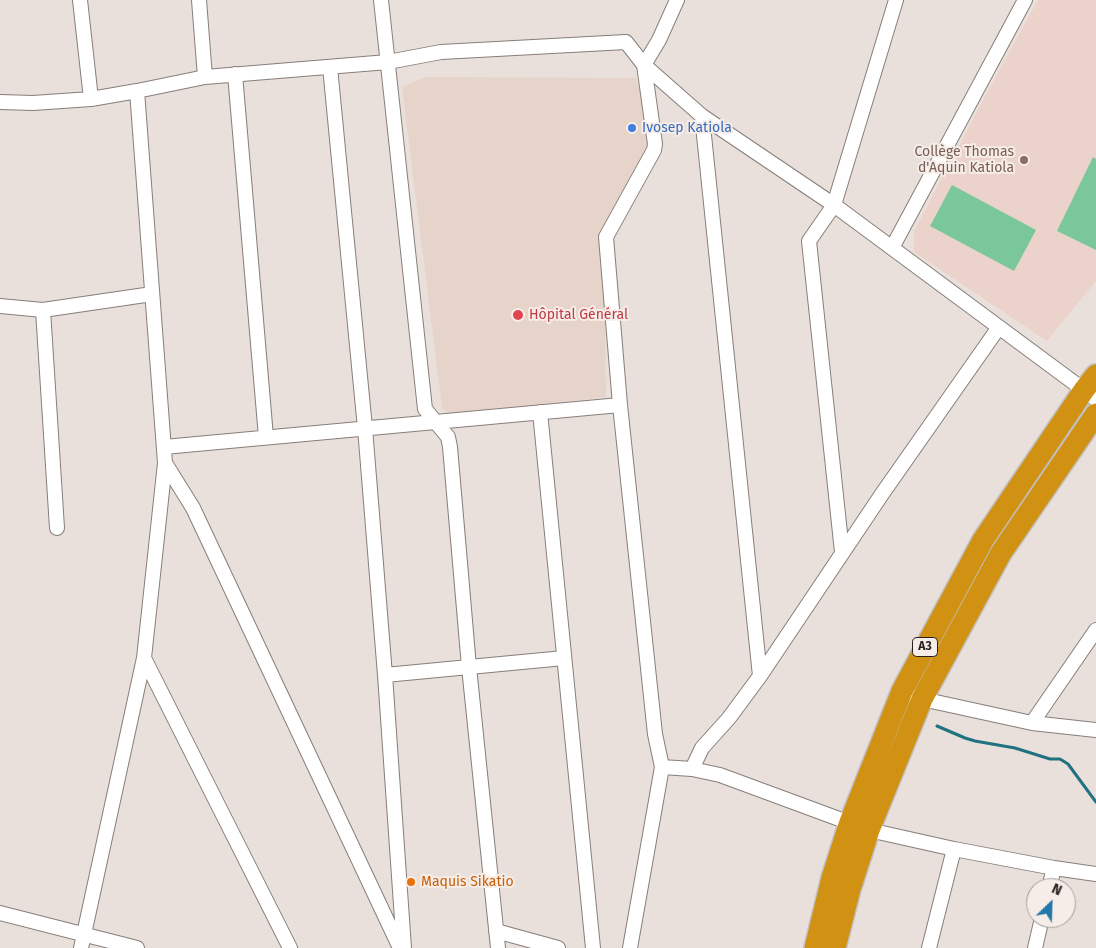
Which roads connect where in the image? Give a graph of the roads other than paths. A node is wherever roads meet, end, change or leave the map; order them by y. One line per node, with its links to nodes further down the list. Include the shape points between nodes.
1 (80, 0): 13 (street)
2 (199, 0): 11 (street)
3 (381, 0): 7 (street)
4 (677, 0): 8 (street)
5 (896, 0): 16 (street)
6 (1025, 0): 17 (street)
7 (388, 62): 8 (street, via 441,52 626,42); 9 (street); 26 (street, via 425,409)
8 (644, 65): 15 (street); 23 (street, via 654,150 606,237)
9 (330, 67): 10 (street); 27 (street)
10 (235, 74): 11 (street); 28 (street)
11 (205, 76): 12 (street)
12 (137, 91): 13 (street); 18 (street)
13 (91, 99): 14 (street)
14 (0, 102)
15 (702, 116): 16 (street); 38 (street)
16 (834, 205): 17 (street); 32 (street, via 808,241)
17 (892, 248): 21 (street)
18 (152, 294): 20 (street); 29 (street)
19 (0, 306): 20 (street)
20 (43, 310): 31 (street)
21 (998, 327): 22 (street); 32 (street)
22 (1092, 388): 39 (highway, A3, via 983,540)
23 (620, 405): 24 (street); 43 (street, via 655,734)
24 (540, 412): 26 (street); 35 (street)
25 (1096, 414): 40 (highway, A3, via 1001,553)
26 (435, 422): 27 (street); 36 (street, via 448,437 450,447)
27 (365, 428): 28 (street); 37 (street)
28 (266, 437): 29 (street)
29 (164, 447): 30 (street)
30 (165, 463): 34 (street); 57 (street, via 197,516)
31 (56, 528)
32 (842, 552): 38 (street)
33 (1096, 630): 41 (street)
34 (144, 658): 53 (street); 56 (street)
35 (564, 658): 36 (street); 60 (street)
36 (469, 667): 37 (street); 52 (street)
37 (385, 675): 57 (street)
38 (760, 676): 44 (street, via 730,718 702,748)
39 (902, 691): 40 (street); 45 (highway, A3)
40 (922, 699): 41 (street); 45 (highway, A3)
41 (1032, 723): 42 (street)
42 (1096, 730)
43 (662, 767): 44 (street); 61 (street)
44 (692, 769): 45 (street, via 720,774)
45 (860, 826): 46 (street); 62 (highway, A3, via 832,878); 63 (highway, A3, via 850,889)
46 (954, 849): 47 (street); 64 (street)
47 (1054, 868): 48 (street); 49 (street)
48 (1096, 874)
49 (1052, 878)
50 (0, 913): 53 (street)
51 (1040, 928): 65 (street)
52 (496, 931): 58 (street); 59 (street)
53 (84, 934): 54 (street); 55 (street)
54 (81, 948)
55 (137, 948)
56 (290, 948)
57 (402, 948)
58 (498, 948)
59 (558, 948)
60 (593, 948)
61 (630, 948)
62 (815, 948)
63 (835, 948)
64 (929, 948)
65 (1035, 948)

